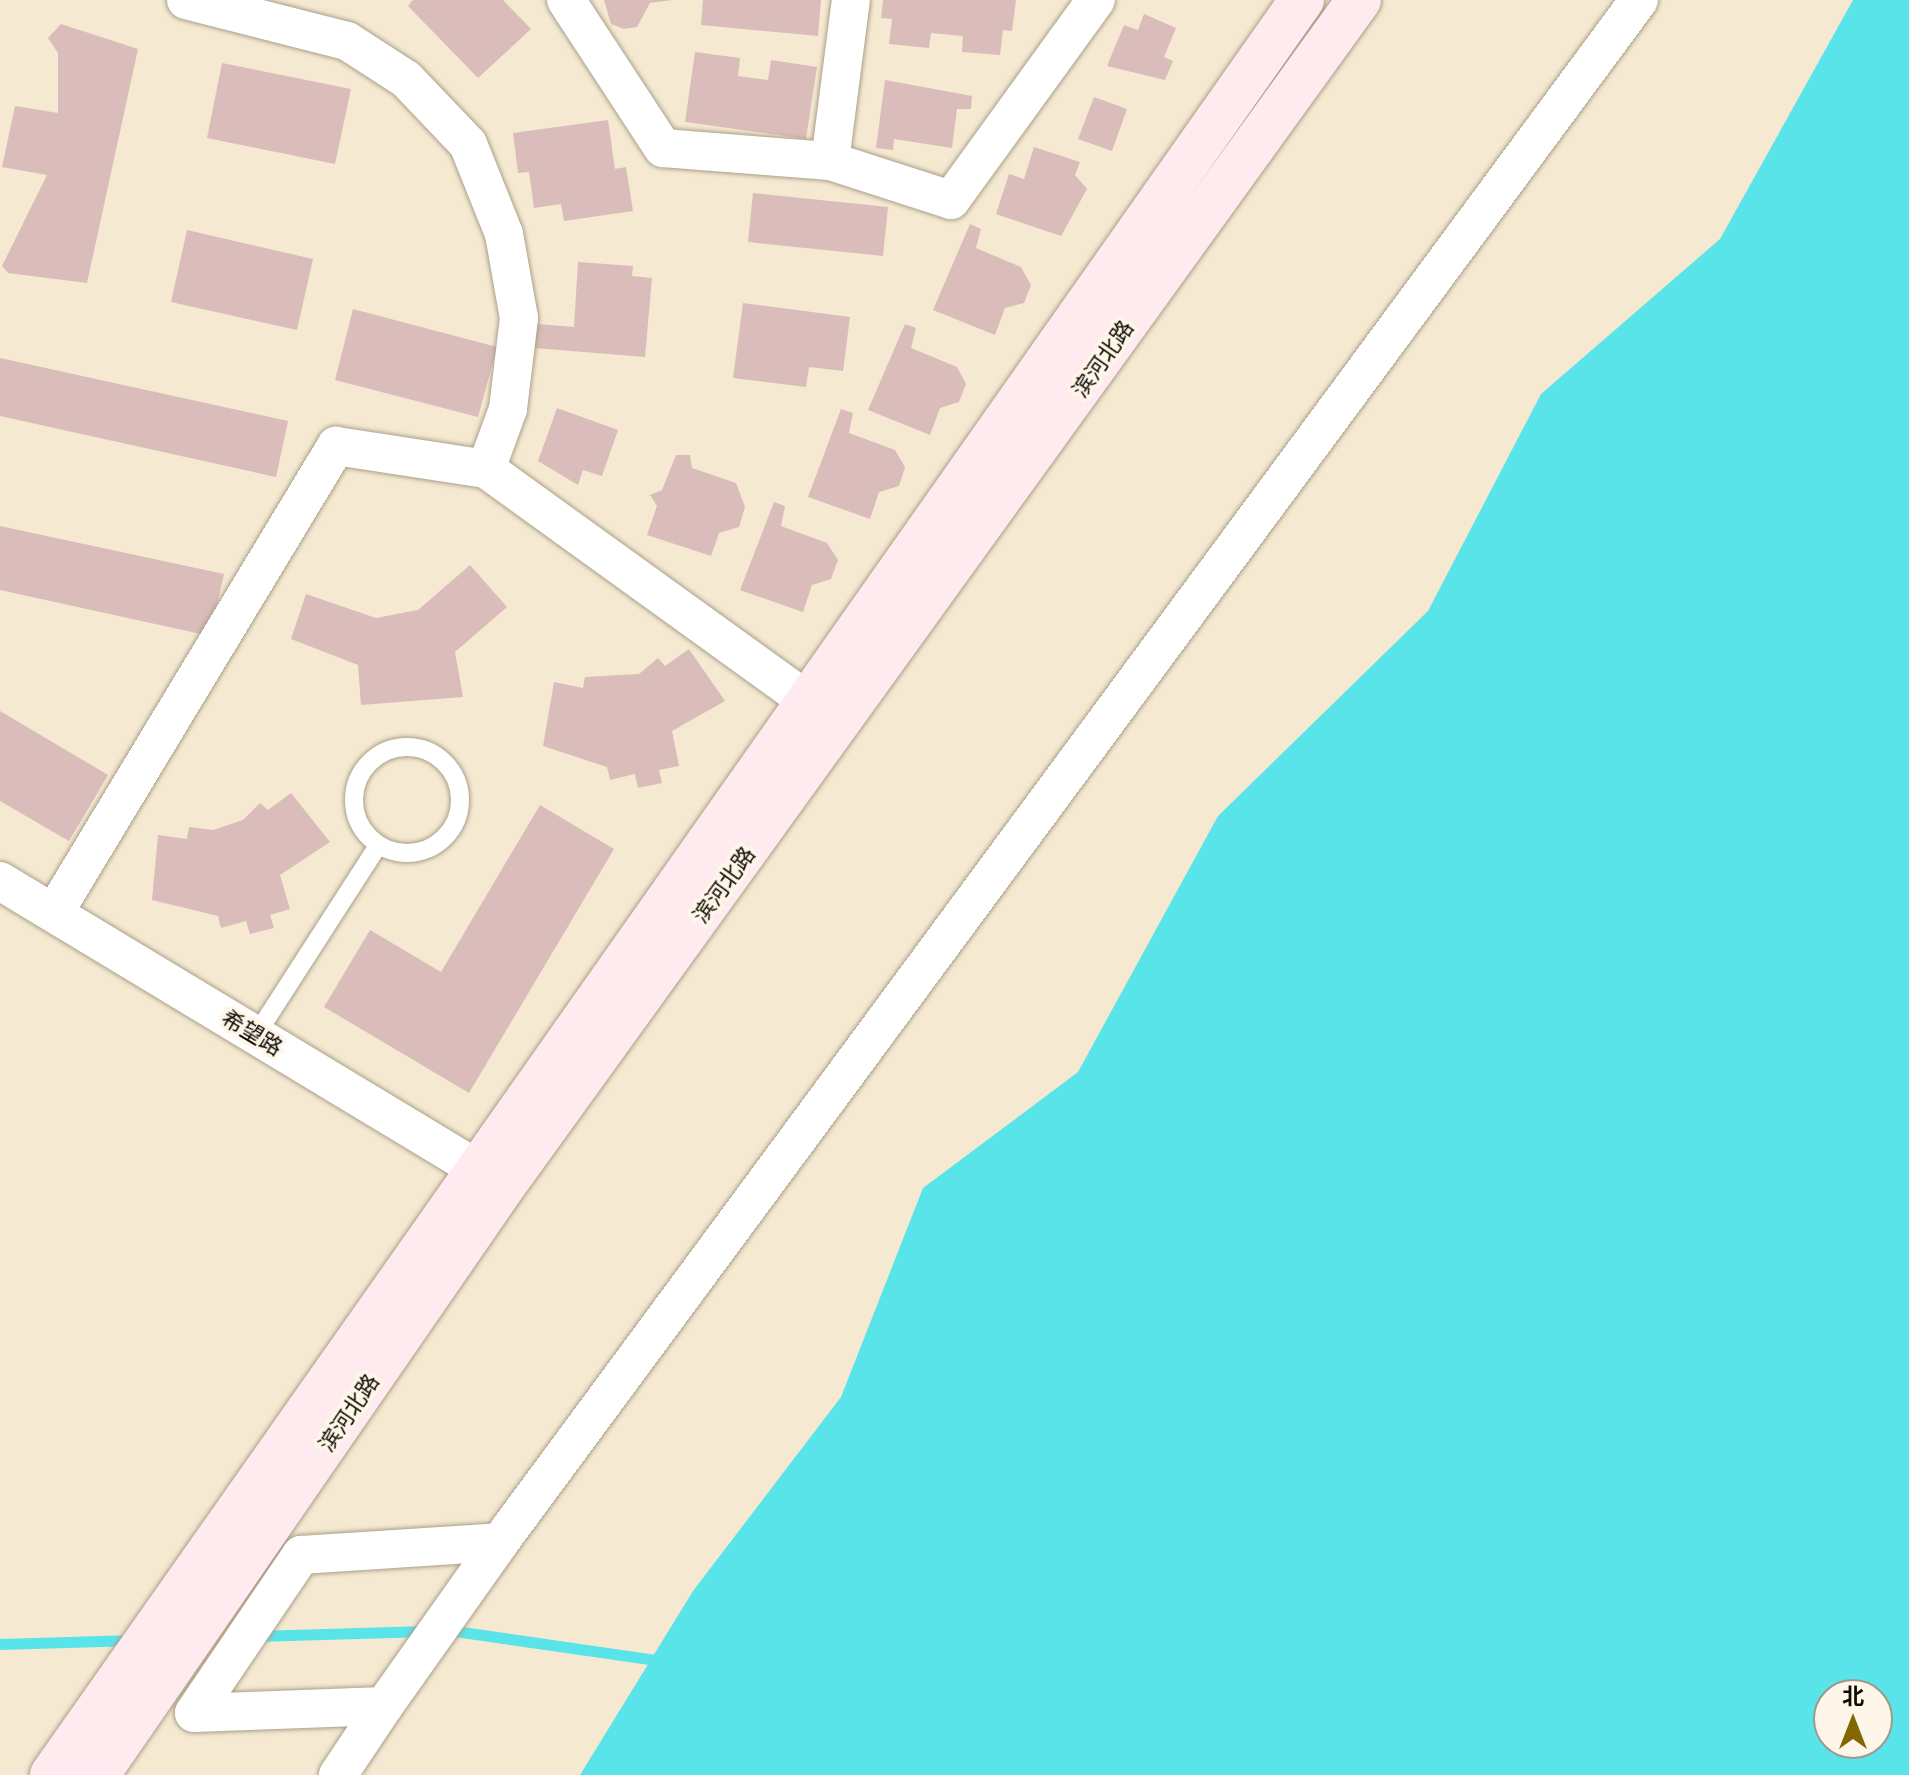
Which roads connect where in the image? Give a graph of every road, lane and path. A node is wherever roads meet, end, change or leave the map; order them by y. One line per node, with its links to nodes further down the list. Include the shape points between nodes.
1 (186, 0): 9 (street, via 347,41 406,79 468,144 504,234 519,318 508,409)
2 (566, 0): 8 (street, via 663,148)
3 (851, 0): 8 (street)
4 (1096, 0): 8 (street, via 951,200)
5 (1302, 0): 10 (main road, 滨河北路)
6 (1359, 0): 10 (main road, 滨河北路)
7 (1639, 0): 16 (street)
8 (830, 161)
9 (486, 469): 10 (street); 13 (street, via 336,446)
10 (825, 713): 15 (main road, 滨河北路)
11 (378, 846): 11 (lane, via 356,820 354,786 373,758 394,750 437,754 458,780 460,815 442,843 410,855); 14 (lane)
12 (0, 881): 13 (street, 希望路)
13 (54, 913): 14 (street, 希望路)
14 (256, 1035): 15 (street, 希望路)
15 (491, 1177): 17 (main road, 滨河北路); 19 (main road, 滨河北路, via 194,1574)
16 (500, 1542): 17 (street); 18 (street)
17 (281, 1549): 18 (street, via 194,1713); 20 (main road, 滨河北路, via 155,1691)
18 (384, 1706): 21 (street)
19 (52, 1775)
20 (97, 1775)
21 (338, 1775)

